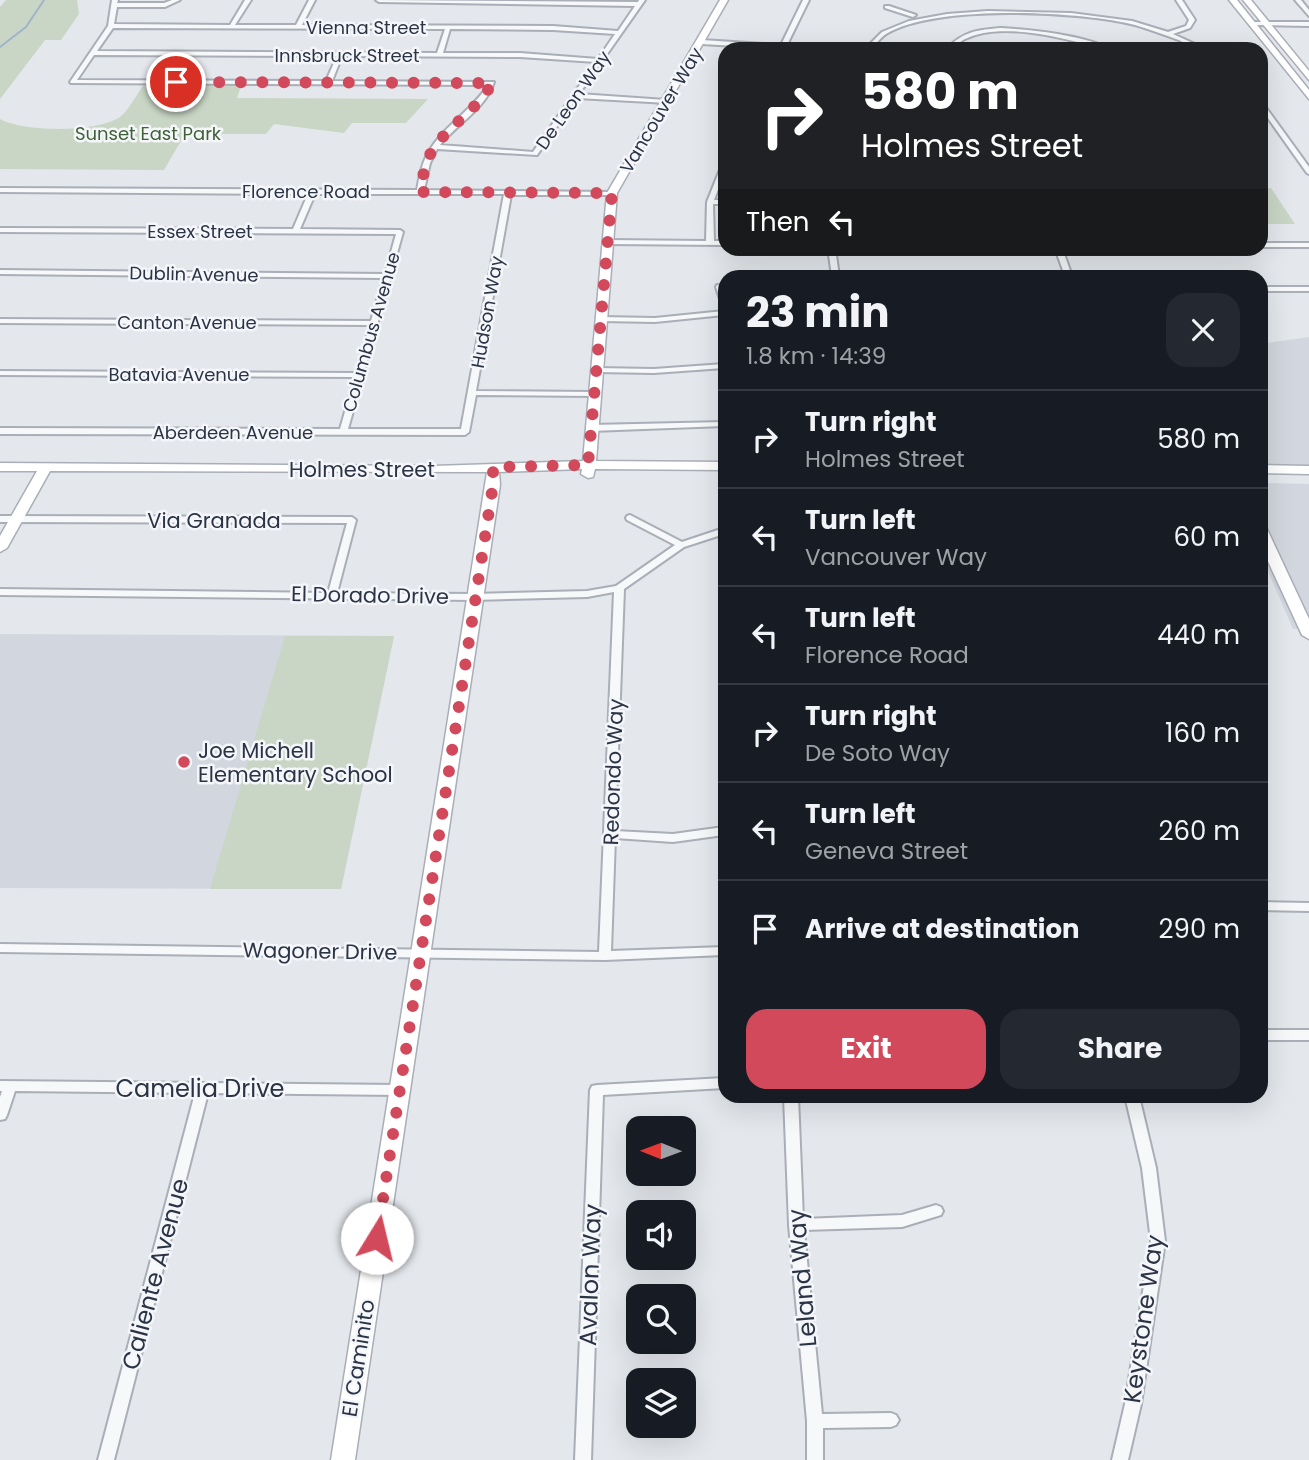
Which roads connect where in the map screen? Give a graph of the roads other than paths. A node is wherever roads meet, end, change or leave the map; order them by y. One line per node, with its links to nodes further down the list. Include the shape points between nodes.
1 (177, 0): 11 (street, via 165,5)
2 (248, 0): 22 (street)
3 (312, 0): 23 (street)
4 (379, 0): 12 (street)
5 (724, 0): 27 (street, Vancouver Way)
6 (806, 0): 28 (street)
7 (1179, 0): 26 (street, via 1192,20 1188,27)
8 (1233, 0): 18 (street)
9 (1247, 0): 19 (street)
10 (1298, 0): 16 (street)
11 (115, 2): 21 (street)
12 (641, 2): 25 (street, De Leon Way)
13 (1094, 5): 15 (street)
14 (887, 7): 17 (street)
15 (1083, 13): 17 (street, via 979,6); 26 (street)
16 (1309, 14)
17 (913, 15): 29 (street, via 883,27)
18 (1252, 24): 19 (street); 33 (street)
19 (1267, 24): 20 (street); 38 (street)
20 (1309, 24)
21 (111, 26): 22 (street, Vienna Street); 39 (street)
22 (232, 26): 23 (street, Vienna Street)
23 (298, 27): 24 (street, Vienna Street)
24 (448, 28): 25 (street, Vienna Street); 41 (street)
25 (620, 33): 42 (street, De Leon Way)
26 (1169, 34): 32 (street)
27 (702, 42): 34 (street); 47 (street, Vancouver Way)
28 (786, 42)
29 (870, 42)
30 (955, 42): 31 (street, via 968,35 1010,30)
31 (1084, 42)
32 (1187, 42)
33 (1266, 42)
34 (718, 43)
35 (1268, 44): 37 (street)
36 (1268, 52): 37 (street)
37 (1274, 52): 38 (street); 46 (street)
38 (1288, 52): 43 (street)
39 (93, 53): 40 (street, Innsbruck Street); 44 (street, via 74,82)
40 (340, 55): 41 (street, Innsbruck Street); 44 (street)
41 (439, 55): 42 (street, Innsbruck Street)
42 (600, 61): 45 (street, De Leon Way)
43 (1309, 77)
44 (329, 81): 51 (street, via 492,83 486,96)
45 (576, 96): 47 (street); 51 (street, De Leon Way, via 535,154)
46 (1309, 96)
47 (666, 102): 58 (street, Vancouver Way)
48 (1268, 114): 50 (street)
49 (1268, 121): 50 (street)
50 (1273, 121): 52 (street)
51 (438, 147): 56 (street, via 428,157)
52 (1309, 172)
53 (718, 182): 59 (street)
54 (0, 190): 55 (street, Florence Road)
55 (312, 192): 56 (street, Florence Road); 62 (street)
56 (420, 192): 57 (street, Florence Road)
57 (508, 192): 58 (street, Florence Road); 81 (street, Hudson Way)
58 (612, 193): 64 (street, Vancouver Way)
59 (710, 202): 60 (street); 65 (street)
60 (718, 202)
61 (0, 230): 62 (street, Essex Street)
62 (296, 231): 63 (street, Essex Street)
63 (400, 232): 70 (street, Columbus Avenue)
64 (607, 242): 65 (street); 74 (street, Vancouver Way)
65 (710, 243): 66 (street)
66 (718, 243)
67 (1268, 244): 68 (street)
68 (1309, 245)
69 (0, 272): 70 (street, Dublin Avenue)
70 (387, 276): 76 (street, Columbus Avenue)
71 (1268, 289): 72 (street)
72 (1309, 289)
73 (718, 314): 74 (street)
74 (601, 319): 78 (street, Vancouver Way)
75 (0, 321): 76 (street, Canton Avenue)
76 (374, 323): 80 (street, Columbus Avenue)
77 (718, 366): 78 (street)
78 (596, 370): 82 (street, Vancouver Way)
79 (0, 373): 80 (street, Batavia Avenue)
80 (358, 375): 87 (street, Columbus Avenue)
81 (472, 393): 82 (street); 86 (street, Hudson Way)
82 (593, 394): 84 (street, Vancouver Way)
83 (718, 424): 84 (street)
84 (592, 428): 91 (street, Vancouver Way)
85 (0, 431): 87 (street, Aberdeen Avenue)
86 (466, 432): 87 (street, Aberdeen Avenue)
87 (343, 433)
88 (718, 466): 91 (street, Holmes Street)
89 (0, 467): 93 (street, Holmes Street)
90 (1268, 469): 92 (street)
91 (588, 470): 94 (street, Holmes Street); 95 (street, Holmes Street)
92 (1309, 470)
93 (43, 472): 94 (street, Holmes Street); 96 (street, Holmes Street); 101 (street)
94 (493, 472): 109 (street, El Caminito)
95 (718, 475)
96 (0, 477)
97 (1268, 478): 98 (street)
98 (1309, 478)
99 (629, 518): 103 (street)
100 (0, 519): 101 (street, Via Granada)
101 (16, 519): 105 (street); 108 (street, Via Granada, via 352,520)
102 (718, 533): 103 (street, El Dorado Drive)
103 (681, 545): 106 (street, El Dorado Drive)
104 (1268, 545): 110 (street)
105 (0, 548)
106 (619, 588): 109 (street, El Dorado Drive, via 560,596); 113 (street, Redondo Way)
107 (0, 592): 108 (street, El Dorado Drive)
108 (332, 594): 109 (street, El Dorado Drive)
109 (474, 597): 118 (street, El Caminito)
110 (1305, 619): 111 (street)
111 (1309, 635)
112 (718, 832): 113 (street, via 673,838)
113 (611, 834): 119 (street, Redondo Way)
114 (1268, 906): 115 (street)
115 (1309, 907)
116 (0, 948): 118 (street, Wagoner Drive)
117 (718, 951): 119 (street, Wagoner Drive)
118 (419, 953): 119 (street, Wagoner Drive); 125 (street, El Caminito)
119 (605, 956)
120 (1268, 1036): 121 (street)
121 (1307, 1040)
122 (718, 1083): 135 (street, Avalon Way, via 597,1090)
123 (5, 1086): 124 (street, Camelia Drive); 128 (street)
124 (203, 1088): 125 (street, Camelia Drive); 133 (street, Caliente Avenue)
125 (399, 1090): 134 (street, El Caminito)
126 (791, 1103): 130 (street, Leland Way)
127 (1134, 1103): 137 (street, Keystone Way, via 1149,1168 1158,1241)
128 (0, 1115)
129 (936, 1210): 130 (street, via 902,1221)
130 (796, 1225): 132 (street, Leland Way)
131 (891, 1420): 132 (street)
132 (815, 1421): 136 (street, Leland Way)
133 (106, 1460)
134 (343, 1460)
135 (583, 1460)
136 (815, 1460)
137 (1120, 1460)

